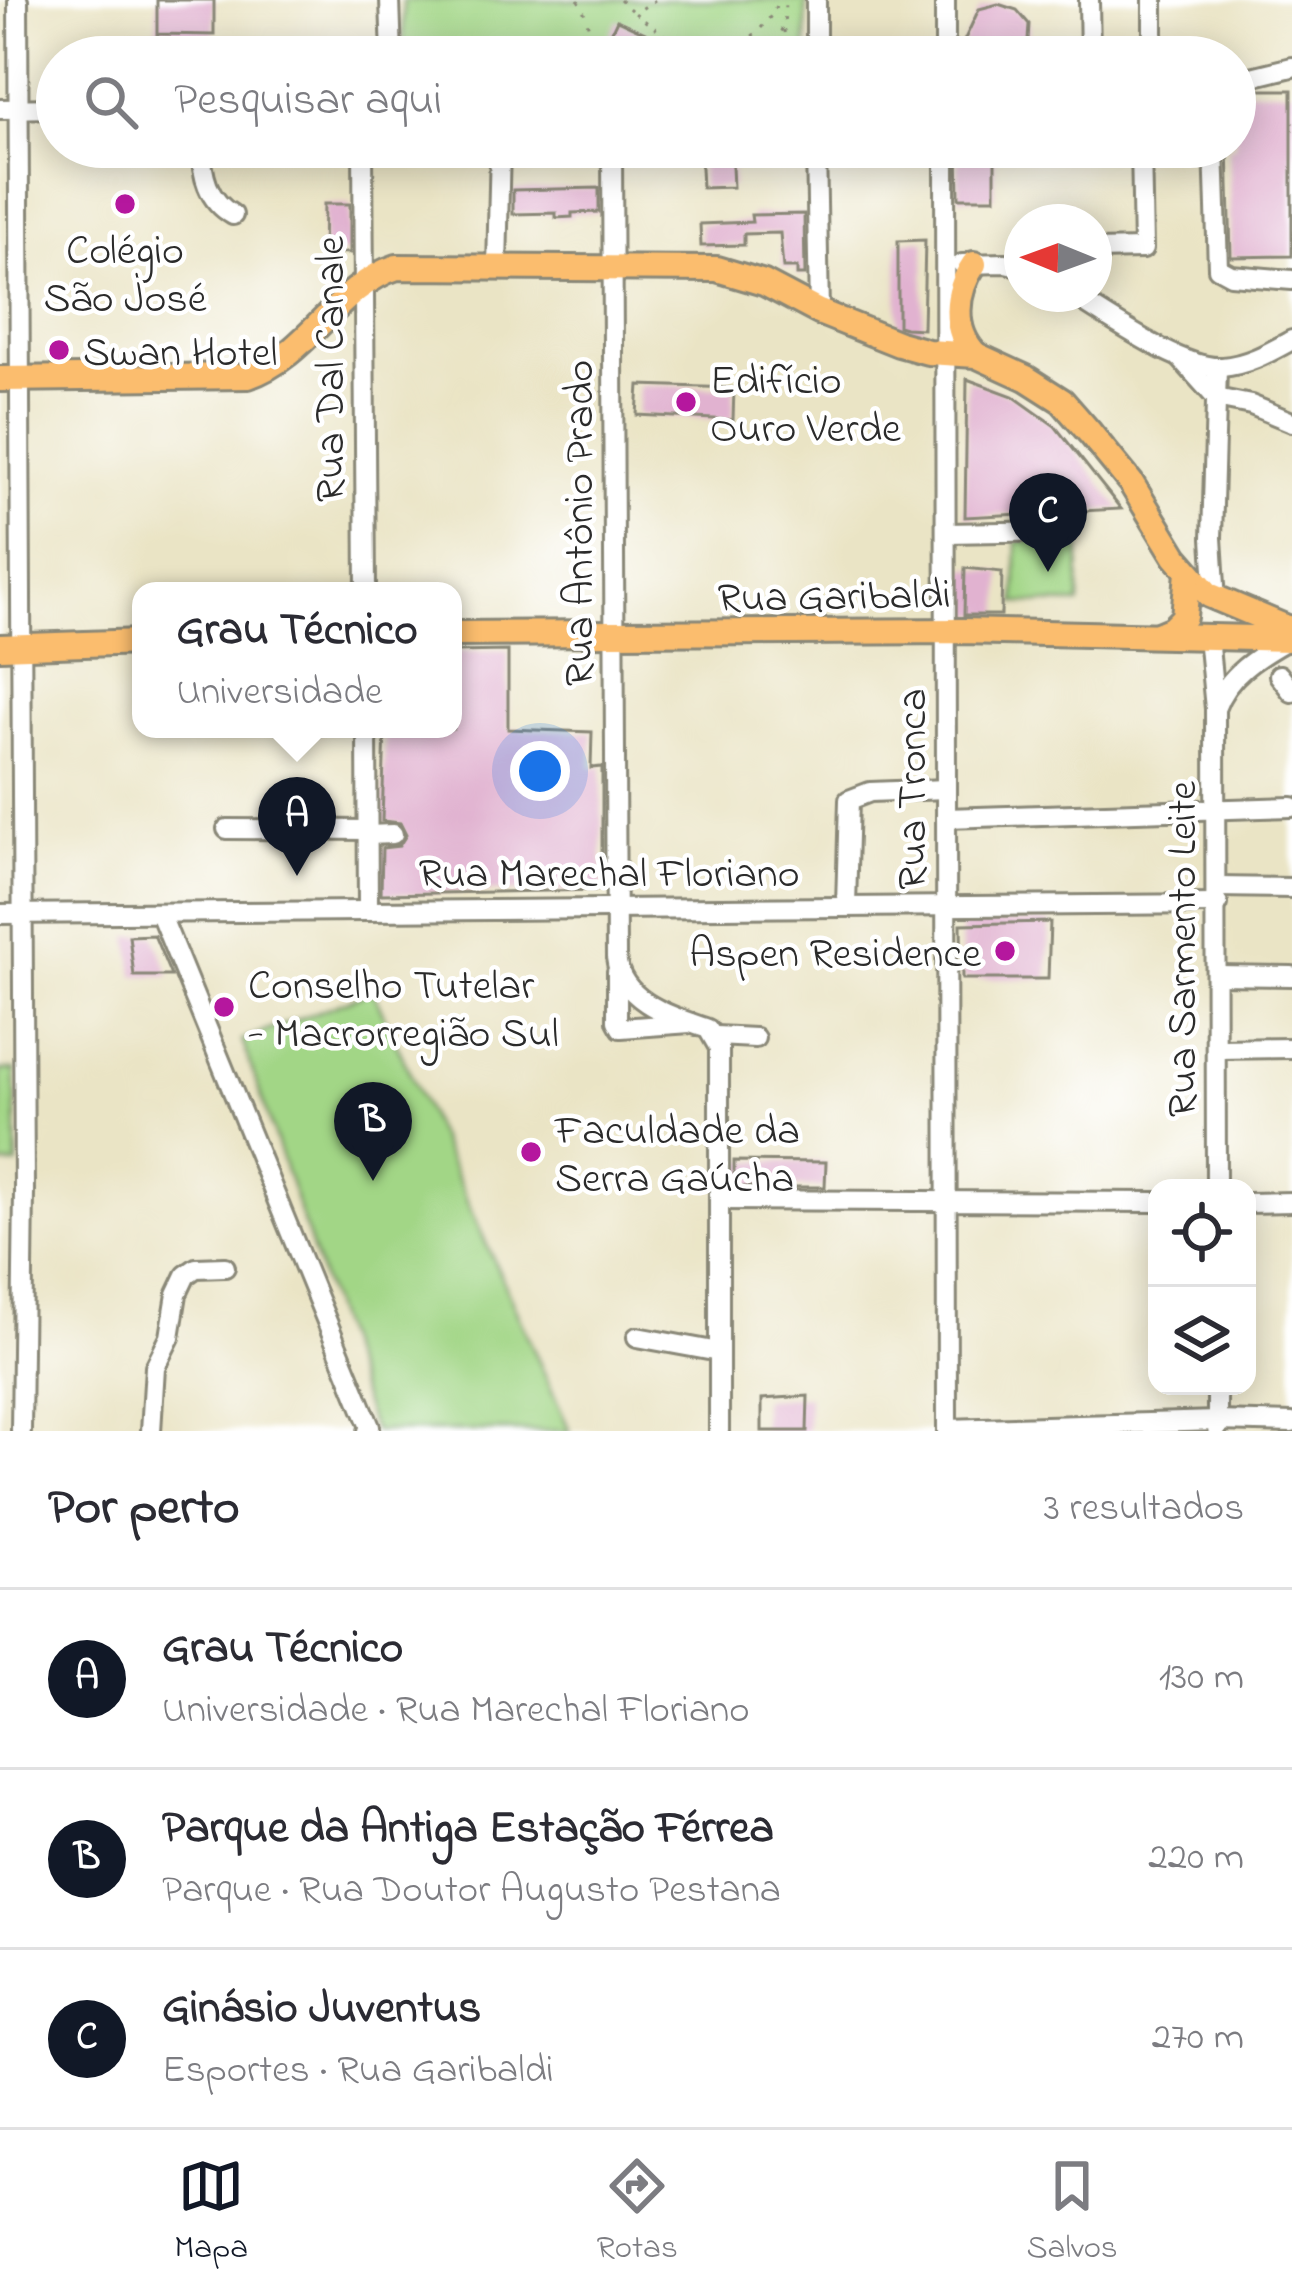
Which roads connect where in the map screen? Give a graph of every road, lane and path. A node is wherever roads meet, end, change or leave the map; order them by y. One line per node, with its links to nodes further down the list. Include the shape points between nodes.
1 (18, 0): 25 (street)
2 (390, 0): 13 (street)
3 (578, 0): 14 (path)
4 (620, 0): 11 (path)
5 (655, 0): 11 (path)
6 (781, 0): 12 (path); 16 (path)
7 (816, 0): 19 (street)
8 (945, 0): 20 (street)
9 (1089, 0): 21 (street)
10 (1153, 0): 22 (street)
11 (635, 13): 15 (path)
12 (784, 30): 17 (path); 18 (path)
13 (391, 36)
14 (590, 36)
15 (665, 36)
16 (750, 36)
17 (780, 36)
18 (785, 36)
19 (816, 36)
20 (945, 36)
21 (1090, 36)
22 (1154, 36)
23 (1292, 68): 24 (street)
24 (1256, 76)
25 (9, 109): 50 (street)
26 (203, 168): 34 (street)
27 (363, 168): 42 (street, Rua Dal Canale)
28 (499, 168): 39 (street)
29 (613, 168): 40 (street, Rua Antônio Prado)
30 (816, 168): 43 (street)
31 (945, 168): 36 (street, Rua Tronca)
32 (1141, 168): 35 (street, via 1142,249)
33 (1214, 168): 41 (street, via 1218,268)
34 (233, 214)
35 (1112, 250)
36 (945, 263): 38 (street); 46 (street, Rua Tronca)
37 (1004, 263): 38 (street)
38 (974, 264): 47 (main road, via 962,285 959,329)
39 (497, 267): 40 (main road); 42 (main road, via 398,267)
40 (615, 267): 43 (main road, via 717,269); 62 (street, Rua Antônio Prado)
41 (1292, 280)
42 (364, 284): 50 (main road, via 281,360 248,376); 57 (street, Rua Dal Canale)
43 (819, 312): 46 (main road)
44 (1101, 312): 48 (street)
45 (1292, 340): 49 (street)
46 (946, 353): 47 (main road); 53 (street, Rua Tronca)
47 (976, 355): 56 (main road, via 1062,401 1131,483)
48 (1178, 356): 49 (street); 51 (street)
49 (1217, 368): 51 (street)
50 (10, 379): 66 (street)
51 (1216, 398): 52 (street); 55 (street)
52 (1292, 422)
53 (946, 532): 54 (street); 59 (street, Rua Tronca)
54 (1062, 532)
55 (1212, 538): 56 (street); 58 (street)
56 (1182, 565): 58 (main road); 61 (main road, via 1184,617)
57 (366, 582)
58 (1216, 601): 64 (main road)
59 (946, 632): 61 (main road, Rua Garibaldi); 62 (main road, Rua Garibaldi); 71 (street, Rua Tronca)
60 (462, 634): 62 (main road, Rua Garibaldi)
61 (1157, 634): 63 (main road, Rua Garibaldi)
62 (612, 636): 82 (street, Rua Antônio Prado)
63 (1208, 636): 64 (main road, Rua Garibaldi); 69 (street, Rua Sarmento Leite)
64 (1291, 636): 69 (street, via 1239,671)
65 (132, 641): 66 (main road)
66 (11, 646): 86 (street)
67 (1279, 675): 68 (street)
68 (1292, 692)
69 (1215, 709): 73 (street, Rua Sarmento Leite)
70 (368, 738): 76 (street)
71 (946, 789): 74 (street, Rua Tronca); 80 (street, via 849,800)
72 (1292, 808): 73 (street)
73 (1216, 813): 74 (street); 79 (street, Rua Sarmento Leite)
74 (946, 818): 81 (street, Rua Tronca)
75 (227, 829): 76 (street)
76 (368, 832): 77 (street); 83 (street)
77 (393, 834)
78 (1292, 888): 79 (street, Rua Marechal Floriano)
79 (1218, 895): 81 (street, Rua Marechal Floriano); 88 (street, Rua Sarmento Leite)
80 (846, 905): 81 (street, Rua Marechal Floriano); 82 (street, Rua Marechal Floriano)
81 (946, 905): 98 (street, Rua Tronca)
82 (614, 907): 83 (street, Rua Marechal Floriano); 87 (street, Rua Antônio Prado)
83 (368, 908): 84 (street, Rua Marechal Floriano)
84 (160, 913): 86 (street, Rua Marechal Floriano); 108 (street)
85 (0, 914): 86 (street, Rua Marechal Floriano)
86 (22, 914): 96 (street)
87 (617, 970): 90 (street, via 636,996); 90 (street, Rua Antônio Prado, via 621,1028)
88 (1217, 975): 89 (street); 93 (street, Rua Sarmento Leite)
89 (1292, 976)
90 (705, 1029): 91 (street); 97 (street, via 719,1048)
91 (755, 1038)
92 (1292, 1048): 93 (street)
93 (1217, 1049): 94 (street, Rua Sarmento Leite)
94 (1216, 1179)
95 (0, 1191): 96 (street)
96 (24, 1191): 110 (street)
97 (719, 1200): 98 (street); 104 (street)
98 (946, 1201): 99 (street); 109 (street, Rua Tronca)
99 (1148, 1202)
100 (1292, 1202): 101 (street)
101 (1256, 1203)
102 (225, 1267): 111 (street, via 196,1268 177,1294 155,1366)
103 (637, 1337): 104 (street)
104 (719, 1352): 112 (street)
105 (1217, 1395): 107 (street)
106 (1292, 1424): 107 (street)
107 (1217, 1426): 109 (street)
108 (370, 1430)
109 (947, 1430)
110 (21, 1431)
111 (151, 1431)
112 (719, 1431)

